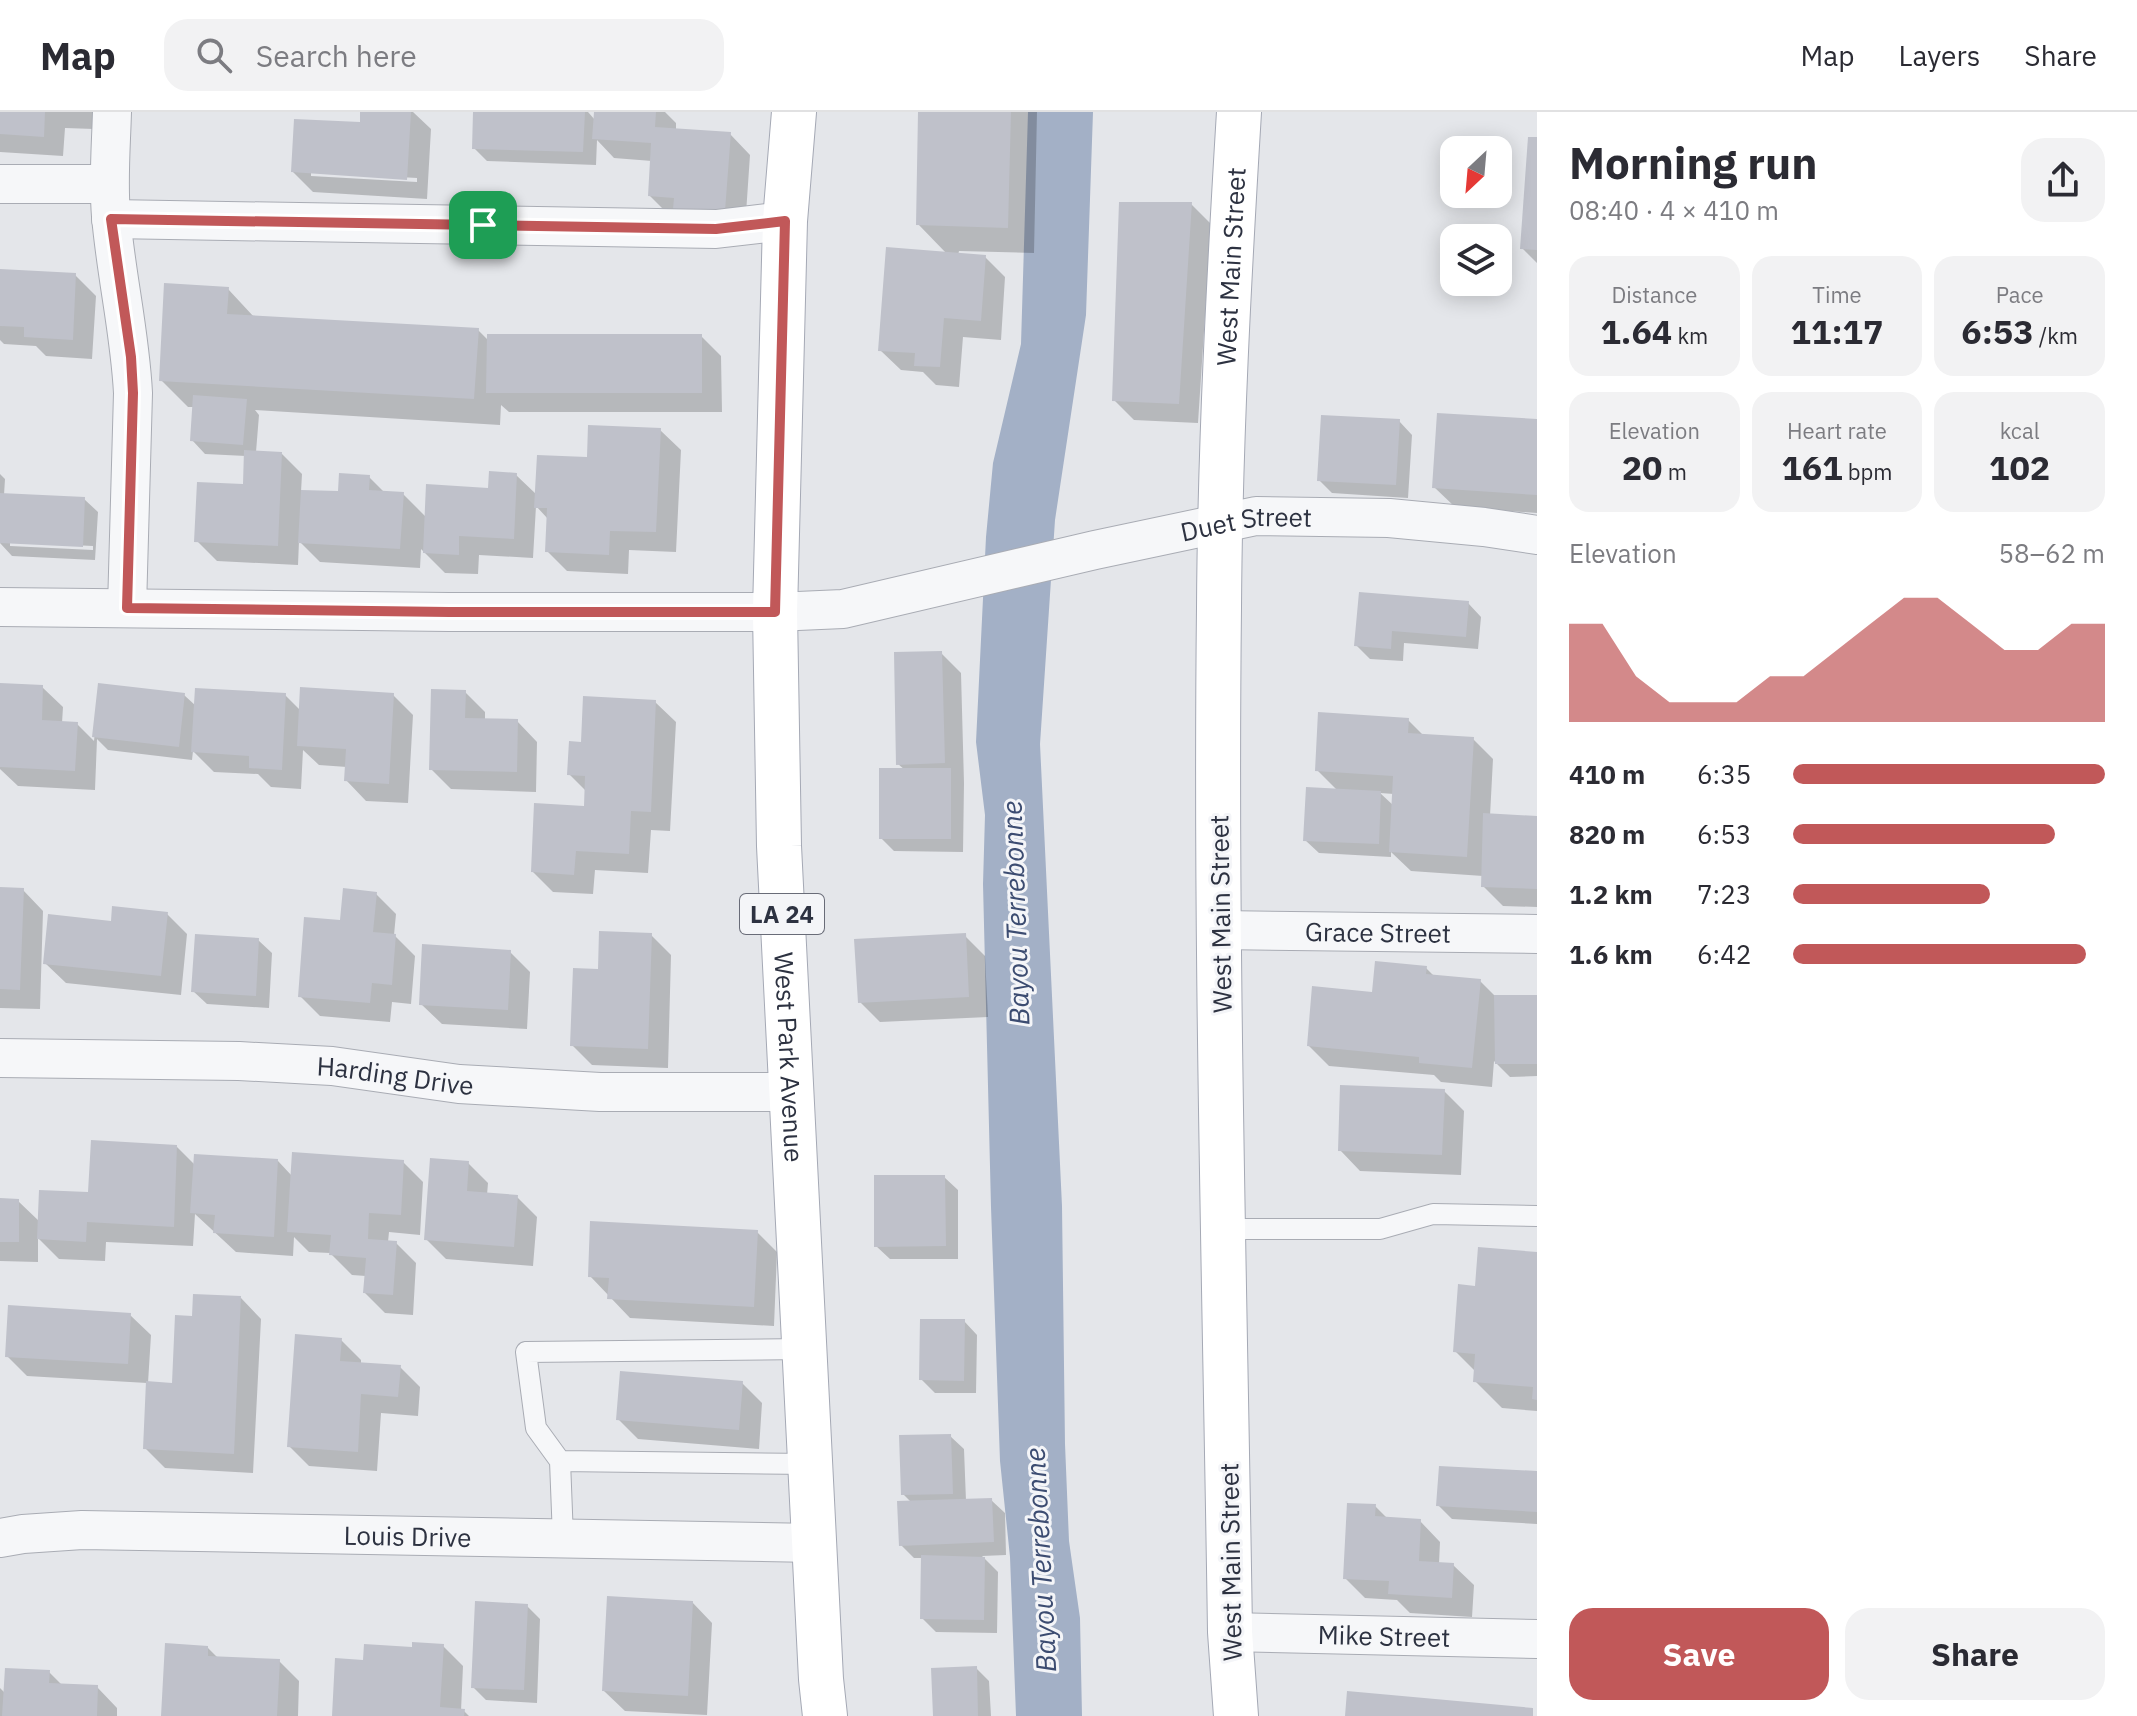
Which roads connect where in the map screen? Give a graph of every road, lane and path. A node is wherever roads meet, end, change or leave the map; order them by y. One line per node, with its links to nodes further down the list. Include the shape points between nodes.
1 (112, 112): 5 (street)
2 (794, 112): 6 (main road, West Park Avenue / LA 24)
3 (1239, 112): 7 (main road, West Main Street)
4 (0, 184): 5 (street)
5 (110, 202): 6 (street, via 716,229); 10 (street, via 131,357)
6 (785, 221): 11 (main road, West Park Avenue / LA 24)
7 (1221, 522): 8 (street, Duet Street, via 1256,516 1389,518); 11 (street, Duet Street, via 843,609); 12 (main road, West Main Street)
8 (1537, 535)
9 (0, 607): 10 (street, Duet Street)
10 (127, 608): 11 (street, Duet Street)
11 (775, 612): 15 (main road, West Park Avenue / LA 24)
12 (1220, 930): 13 (street, Grace Street); 17 (main road, West Main Street)
13 (1537, 934)
14 (0, 1058): 15 (street, Harding Drive, via 285,1063 459,1084 600,1092)
15 (791, 1092): 18 (main road, West Park Avenue / LA 24)
16 (1537, 1216): 17 (lane, via 1433,1214 1380,1229)
17 (1224, 1229): 24 (main road, West Main Street)
18 (804, 1349): 19 (lane, via 526,1352 536,1428); 20 (main road, West Park Avenue / LA 24)
19 (560, 1461): 20 (lane); 22 (lane)
20 (810, 1464): 23 (main road, West Park Avenue / LA 24)
21 (0, 1538): 22 (street, Louis Drive, via 82,1530)
22 (563, 1538): 23 (street, Louis Drive)
23 (814, 1543): 26 (main road, West Park Avenue / LA 24)
24 (1230, 1632): 25 (street, Mike Street); 27 (main road, West Main Street)
25 (1537, 1639)
26 (825, 1716)
27 (1236, 1716)

